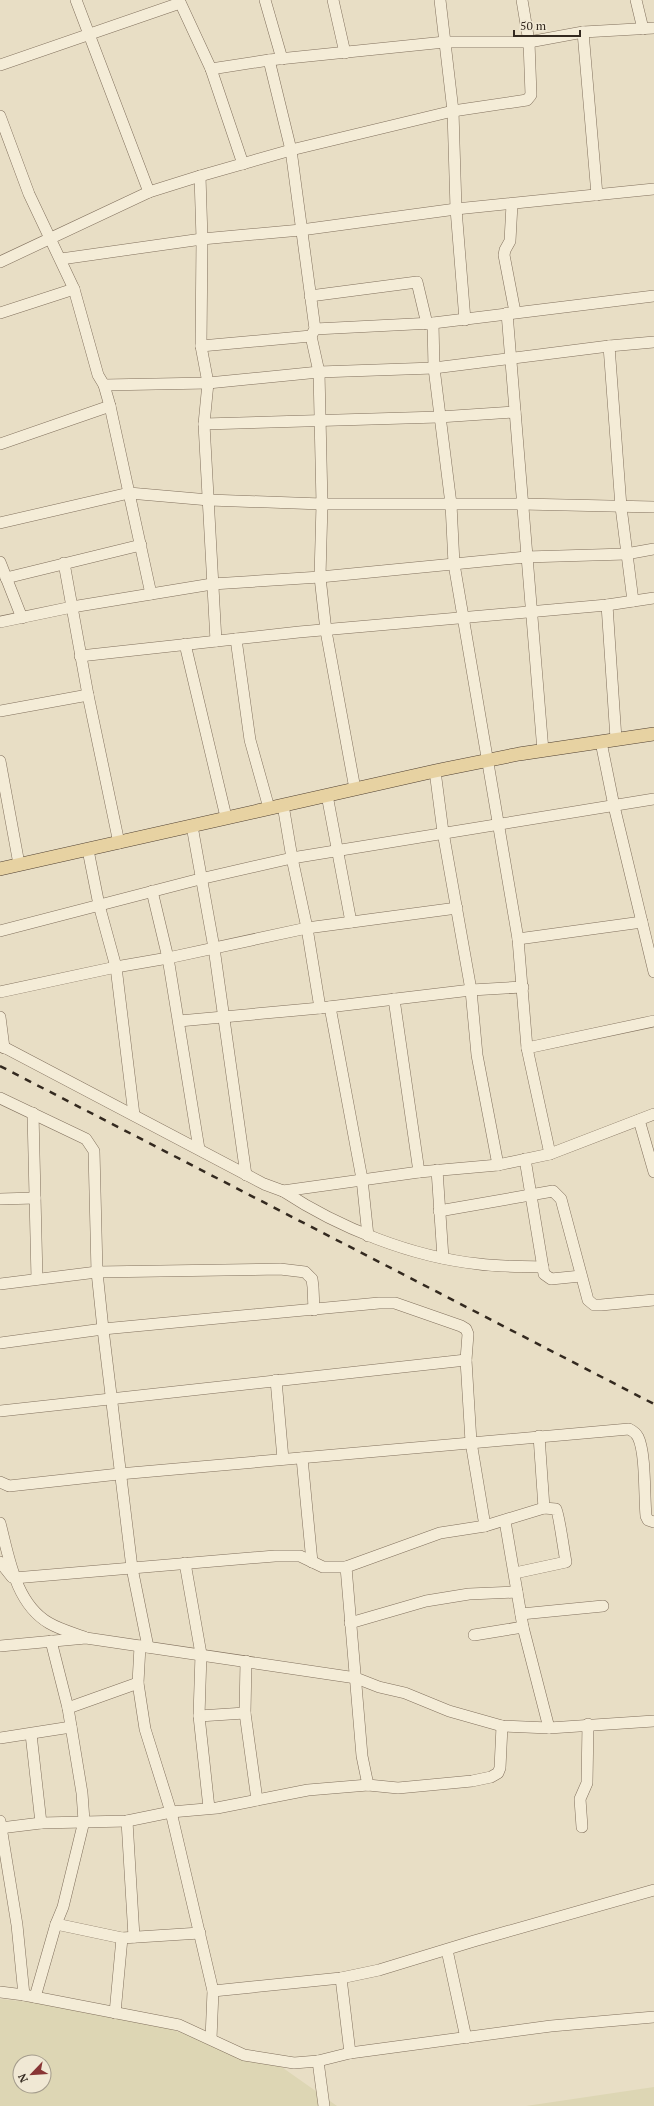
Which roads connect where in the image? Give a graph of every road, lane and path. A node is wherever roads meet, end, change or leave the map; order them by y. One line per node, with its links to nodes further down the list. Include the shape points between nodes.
1 (76, 0): 10 (street)
2 (265, 0): 14 (street)
3 (333, 0): 13 (street)
4 (440, 0): 11 (street)
5 (522, 0): 12 (street)
6 (636, 0): 8 (street)
7 (180, 1): 10 (street); 17 (street)
8 (648, 28): 9 (street)
9 (583, 32): 12 (street); 25 (street)
10 (88, 35): 16 (street); 24 (street)
11 (445, 42): 12 (street); 13 (street); 18 (street)
12 (529, 42): 18 (street, via 531,95 527,100)
13 (345, 53): 14 (street)
14 (282, 59): 15 (street)
15 (269, 60): 17 (street); 20 (street)
16 (0, 65)
17 (210, 69): 21 (street)
18 (453, 111): 20 (street); 27 (street)
19 (0, 116): 30 (street, via 29,194)
20 (291, 150): 21 (street); 28 (street)
21 (244, 164): 22 (street)
22 (200, 176): 24 (street); 29 (street)
23 (654, 189): 25 (street)
24 (149, 192): 30 (street)
25 (597, 195): 26 (street)
26 (512, 204): 27 (street); 37 (street, via 510,241 504,255)
27 (456, 209): 28 (street); 38 (street)
28 (301, 230): 29 (street); 34 (street)
29 (202, 239): 31 (street); 42 (street)
30 (51, 240): 31 (street); 32 (street)
31 (61, 259): 33 (street)
32 (0, 262)
33 (74, 289): 36 (street); 48 (street, via 98,375)
34 (310, 296): 39 (street, via 417,282); 40 (street)
35 (654, 296): 37 (street)
36 (0, 313)
37 (511, 313): 38 (street); 44 (street)
38 (465, 320): 39 (street)
39 (430, 324): 40 (street); 45 (street)
40 (313, 333): 42 (street); 46 (street)
41 (654, 342): 43 (street)
42 (201, 346): 47 (street)
43 (609, 346): 44 (street); 60 (street)
44 (512, 359): 45 (street); 50 (street)
45 (434, 368): 46 (street); 51 (street)
46 (319, 372): 47 (street); 52 (street)
47 (208, 383): 48 (street); 53 (street)
48 (104, 386): 49 (street)
49 (110, 406): 54 (street, via 34,430); 55 (street)
50 (515, 412): 51 (street); 59 (street)
51 (439, 417): 52 (street); 58 (street)
52 (319, 421): 53 (street); 57 (street)
53 (204, 424): 56 (street)
54 (0, 444)
55 (129, 493): 56 (street); 62 (street); 63 (street)
56 (209, 500): 57 (street); 72 (street)
57 (322, 504): 58 (street); 70 (street)
58 (450, 504): 59 (street); 69 (street)
59 (522, 504): 60 (street); 66 (street)
60 (621, 507): 61 (street); 65 (street)
61 (654, 507)
62 (0, 523)
63 (141, 545): 68 (street); 73 (street)
64 (654, 549): 65 (street)
65 (626, 554): 66 (street); 75 (street)
66 (526, 557): 69 (street); 78 (street)
67 (0, 562): 71 (street)
68 (64, 563): 71 (street); 77 (street)
69 (454, 564): 70 (street); 80 (street)
70 (320, 577): 72 (street); 82 (street)
71 (6, 578): 79 (street)
72 (212, 584): 73 (street); 84 (street)
73 (151, 594): 77 (street)
74 (654, 598): 75 (street)
75 (633, 601): 76 (street)
76 (607, 605): 78 (street); 90 (street)
77 (72, 607): 79 (street); 86 (street)
78 (531, 612): 80 (street); 92 (street)
79 (22, 618): 81 (street)
80 (462, 619): 82 (street); 94 (street)
81 (0, 622)
82 (326, 631): 83 (street); 96 (street)
83 (236, 639): 84 (street); 101 (street, via 250,740)
84 (216, 641): 85 (street)
85 (185, 644): 86 (street); 102 (street)
86 (80, 656): 87 (street)
87 (88, 695): 88 (street); 106 (street)
88 (0, 711)
89 (654, 734): 90 (main road)
90 (616, 739): 91 (main road)
91 (601, 742): 92 (main road); 100 (street)
92 (543, 751): 94 (main road)
93 (0, 761): 110 (street)
94 (488, 761): 95 (main road); 103 (street)
95 (435, 771): 96 (main road); 105 (street)
96 (355, 789): 97 (main road)
97 (328, 795): 99 (main road); 108 (street)
98 (654, 799): 100 (street)
99 (283, 805): 101 (main road); 109 (street)
100 (614, 806): 103 (street); 117 (street)
101 (270, 808): 102 (main road)
102 (226, 817): 104 (main road)
103 (500, 824): 105 (street); 120 (street)
104 (192, 826): 106 (main road); 112 (street)
105 (443, 832): 108 (street); 115 (street)
106 (119, 843): 107 (main road)
107 (88, 850): 110 (main road); 114 (street)
108 (336, 850): 109 (street); 116 (street)
109 (292, 858): 112 (street); 118 (street)
110 (19, 864): 111 (main road)
111 (0, 868)
112 (200, 879): 113 (street); 121 (street)
113 (152, 891): 114 (street); 122 (street)
114 (100, 905): 119 (street); 123 (street)
115 (457, 908): 116 (street); 126 (street)
116 (351, 922): 118 (street)
117 (642, 922): 120 (street); 124 (street)
118 (307, 928): 121 (street); 129 (street)
119 (0, 931)
120 (518, 939): 125 (street)
121 (214, 948): 122 (street); 130 (street)
122 (168, 958): 123 (street); 132 (street)
123 (116, 967): 127 (street); 139 (street)
124 (654, 972)
125 (523, 987): 126 (street); 135 (street)
126 (472, 990): 128 (street); 144 (street, via 477,1055)
127 (0, 992)
128 (394, 999): 129 (street); 147 (street)
129 (325, 1008): 130 (street); 149 (street)
130 (224, 1016): 132 (street); 148 (street)
131 (0, 1017): 134 (street)
132 (179, 1021): 141 (street)
133 (654, 1021): 135 (street)
134 (2, 1046): 139 (street)
135 (527, 1048): 142 (street)
136 (0, 1098): 137 (street)
137 (33, 1113): 152 (street); 158 (street, via 86,1139 94,1151)
138 (654, 1114): 140 (street)
139 (134, 1115): 141 (street)
140 (639, 1120): 142 (street); 145 (street)
141 (199, 1149): 148 (street)
142 (550, 1154): 143 (street)
143 (525, 1159): 144 (street); 151 (street)
144 (498, 1165): 146 (street)
145 (653, 1165)
146 (437, 1170): 147 (street); 154 (street)
147 (419, 1172): 149 (street)
148 (246, 1175): 150 (street)
149 (362, 1180): 150 (street); 155 (street)
150 (283, 1191): 155 (street, via 303,1204)
151 (530, 1195): 154 (street); 157 (street); 159 (street, via 553,1191 558,1194)
152 (35, 1198): 153 (street); 160 (street)
153 (0, 1199)
154 (439, 1211): 156 (street)
155 (368, 1236): 156 (street)
156 (443, 1258): 157 (street, via 478,1264)
157 (542, 1267): 159 (street, via 544,1274 551,1279)
158 (97, 1272): 160 (street); 163 (street, via 272,1269 305,1272 312,1279 314,1287); 164 (street)
159 (581, 1276): 162 (street, via 588,1300 594,1305)
160 (37, 1279): 161 (street)
161 (0, 1284)
162 (654, 1300)
163 (314, 1310): 164 (street); 166 (street, via 379,1303 394,1304 461,1326 468,1334)
164 (103, 1329): 165 (street); 168 (street)
165 (0, 1343)
166 (466, 1360): 167 (street); 171 (street)
167 (276, 1380): 168 (street); 173 (street)
168 (111, 1398): 169 (street); 174 (street)
169 (0, 1411)
170 (540, 1436): 171 (street); 176 (street); 178 (street, via 629,1430 634,1432 642,1450 646,1516)
171 (471, 1442): 172 (street); 180 (street)
172 (302, 1458): 173 (street); 182 (street)
173 (283, 1459): 174 (street)
174 (119, 1474): 175 (street, via 9,1486); 185 (street)
175 (0, 1482)
176 (544, 1508): 177 (street); 186 (street, via 557,1511 566,1562)
177 (505, 1521): 180 (street); 186 (street)
178 (654, 1522)
179 (0, 1523): 187 (street)
180 (485, 1526): 184 (street, via 464,1528 423,1538)
181 (0, 1562): 187 (street)
182 (312, 1562): 183 (street, via 300,1556 275,1556); 184 (street, via 323,1567)
183 (185, 1563): 185 (street); 198 (street)
184 (346, 1567): 191 (street)
185 (132, 1568): 187 (street); 197 (street)
186 (514, 1573): 188 (street)
187 (16, 1580): 194 (street, via 30,1605 49,1623)
188 (517, 1592): 190 (street); 191 (street, via 469,1594 426,1602)
189 (603, 1606): 190 (street)
190 (521, 1614): 192 (street)
191 (350, 1623): 200 (street)
192 (523, 1627): 193 (street); 209 (street)
193 (474, 1635)
194 (86, 1638): 195 (street); 197 (street)
195 (51, 1641): 196 (street); 202 (street)
196 (0, 1646)
197 (144, 1646): 198 (street); 201 (street)
198 (201, 1654): 199 (street); 204 (street)
199 (246, 1661): 200 (street); 203 (street)
200 (356, 1678): 207 (street, via 405,1693 449,1711); 212 (street, via 362,1756)
201 (138, 1683): 202 (street); 215 (street, via 145,1729)
202 (68, 1708): 208 (street)
203 (245, 1713): 204 (street); 213 (street)
204 (198, 1716): 214 (street)
205 (654, 1721): 206 (street)
206 (588, 1724): 209 (street); 220 (street, via 587,1783 580,1799)
207 (502, 1726): 209 (street); 212 (street, via 500,1768 498,1773 491,1777 398,1788)
208 (71, 1727): 210 (street); 217 (street)
209 (549, 1728)
210 (31, 1734): 211 (street); 218 (street)
211 (0, 1738)
212 (368, 1785): 213 (street, via 308,1790)
213 (257, 1800): 214 (street)
214 (209, 1808): 215 (street)
215 (171, 1812): 216 (street); 223 (street)
216 (127, 1820): 217 (street); 224 (street)
217 (84, 1821): 218 (street); 222 (street, via 63,1907)
218 (41, 1823): 219 (street)
219 (0, 1826): 230 (street)
220 (582, 1827)
221 (654, 1890): 226 (street)
222 (56, 1924): 225 (street); 230 (street)
223 (200, 1933): 224 (street); 228 (street)
224 (134, 1937): 225 (street)
225 (122, 1938): 231 (street)
226 (447, 1950): 227 (street); 233 (street)
227 (341, 1978): 228 (street); 235 (street)
228 (213, 1991): 234 (street)
229 (0, 1992): 230 (street)
230 (29, 1996): 231 (street)
231 (115, 2013): 234 (street, via 179,2025)
232 (654, 2017): 233 (street, via 551,2026)
233 (466, 2038): 235 (street)
234 (211, 2039): 236 (street, via 244,2055 294,2063)
235 (350, 2053): 236 (street)
236 (318, 2061): 237 (street)
237 (324, 2106)

